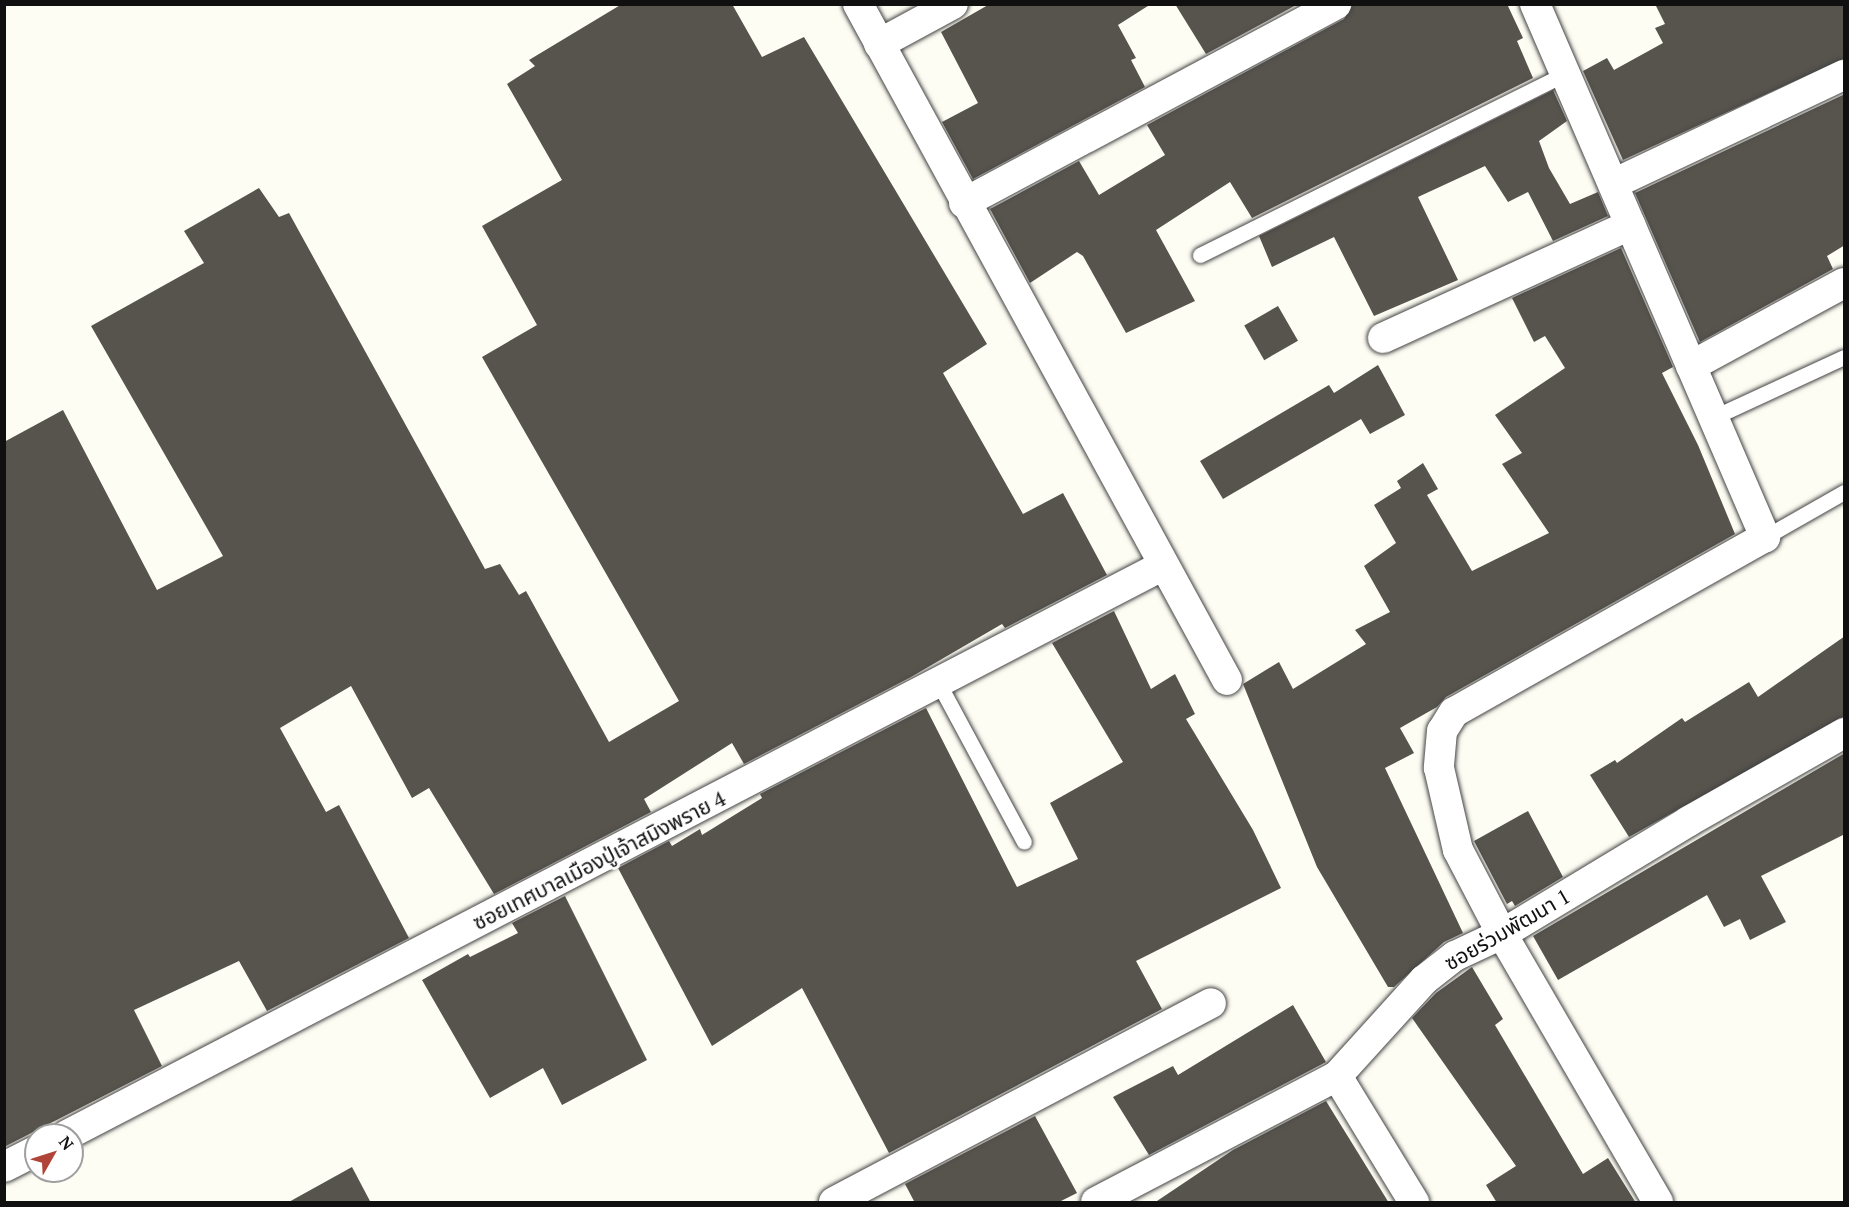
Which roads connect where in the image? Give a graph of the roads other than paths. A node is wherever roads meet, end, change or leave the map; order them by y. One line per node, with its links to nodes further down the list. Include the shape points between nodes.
1 (858, 4): 5 (street)
2 (953, 4): 5 (street)
3 (1336, 4): 9 (street)
4 (1535, 4): 6 (street)
5 (879, 44): 9 (street)
6 (1566, 73): 8 (street); 11 (lane)
7 (1845, 75): 8 (street)
8 (1612, 184): 10 (street)
9 (964, 203): 19 (street)
10 (1630, 225): 13 (street); 15 (street)
11 (1200, 255)
12 (1845, 284): 15 (street)
13 (1383, 338)
14 (1845, 357): 16 (lane)
15 (1691, 366): 16 (street)
16 (1712, 418): 18 (street)
17 (1845, 492): 18 (lane)
18 (1765, 537): 24 (street, via 1454,712 1442,731 1439,768 1458,850)
19 (1149, 574): 20 (street); 21 (street, ซอยเทศบาลเมืองปู่เจ้าสมิงพราย 4)
20 (1227, 680)
21 (939, 684): 23 (lane); 27 (street, ซอยเทศบาลเมืองปู่เจ้าสมิงพราย 4)
22 (1845, 733): 24 (street, ซอยร่วมพัฒนา 1)
23 (1024, 842)
24 (1502, 934): 26 (street, ซอยร่วมพัฒนา 1, via 1455,956 1424,980); 33 (street)
25 (1211, 1004): 30 (street)
26 (1337, 1076): 31 (street, ซอยร่วมพัฒนา 1); 32 (street)
27 (84, 1126)
28 (24, 1157): 29 (street)
29 (4, 1167)
30 (834, 1203)
31 (1096, 1203)
32 (1414, 1203)
33 (1658, 1203)

